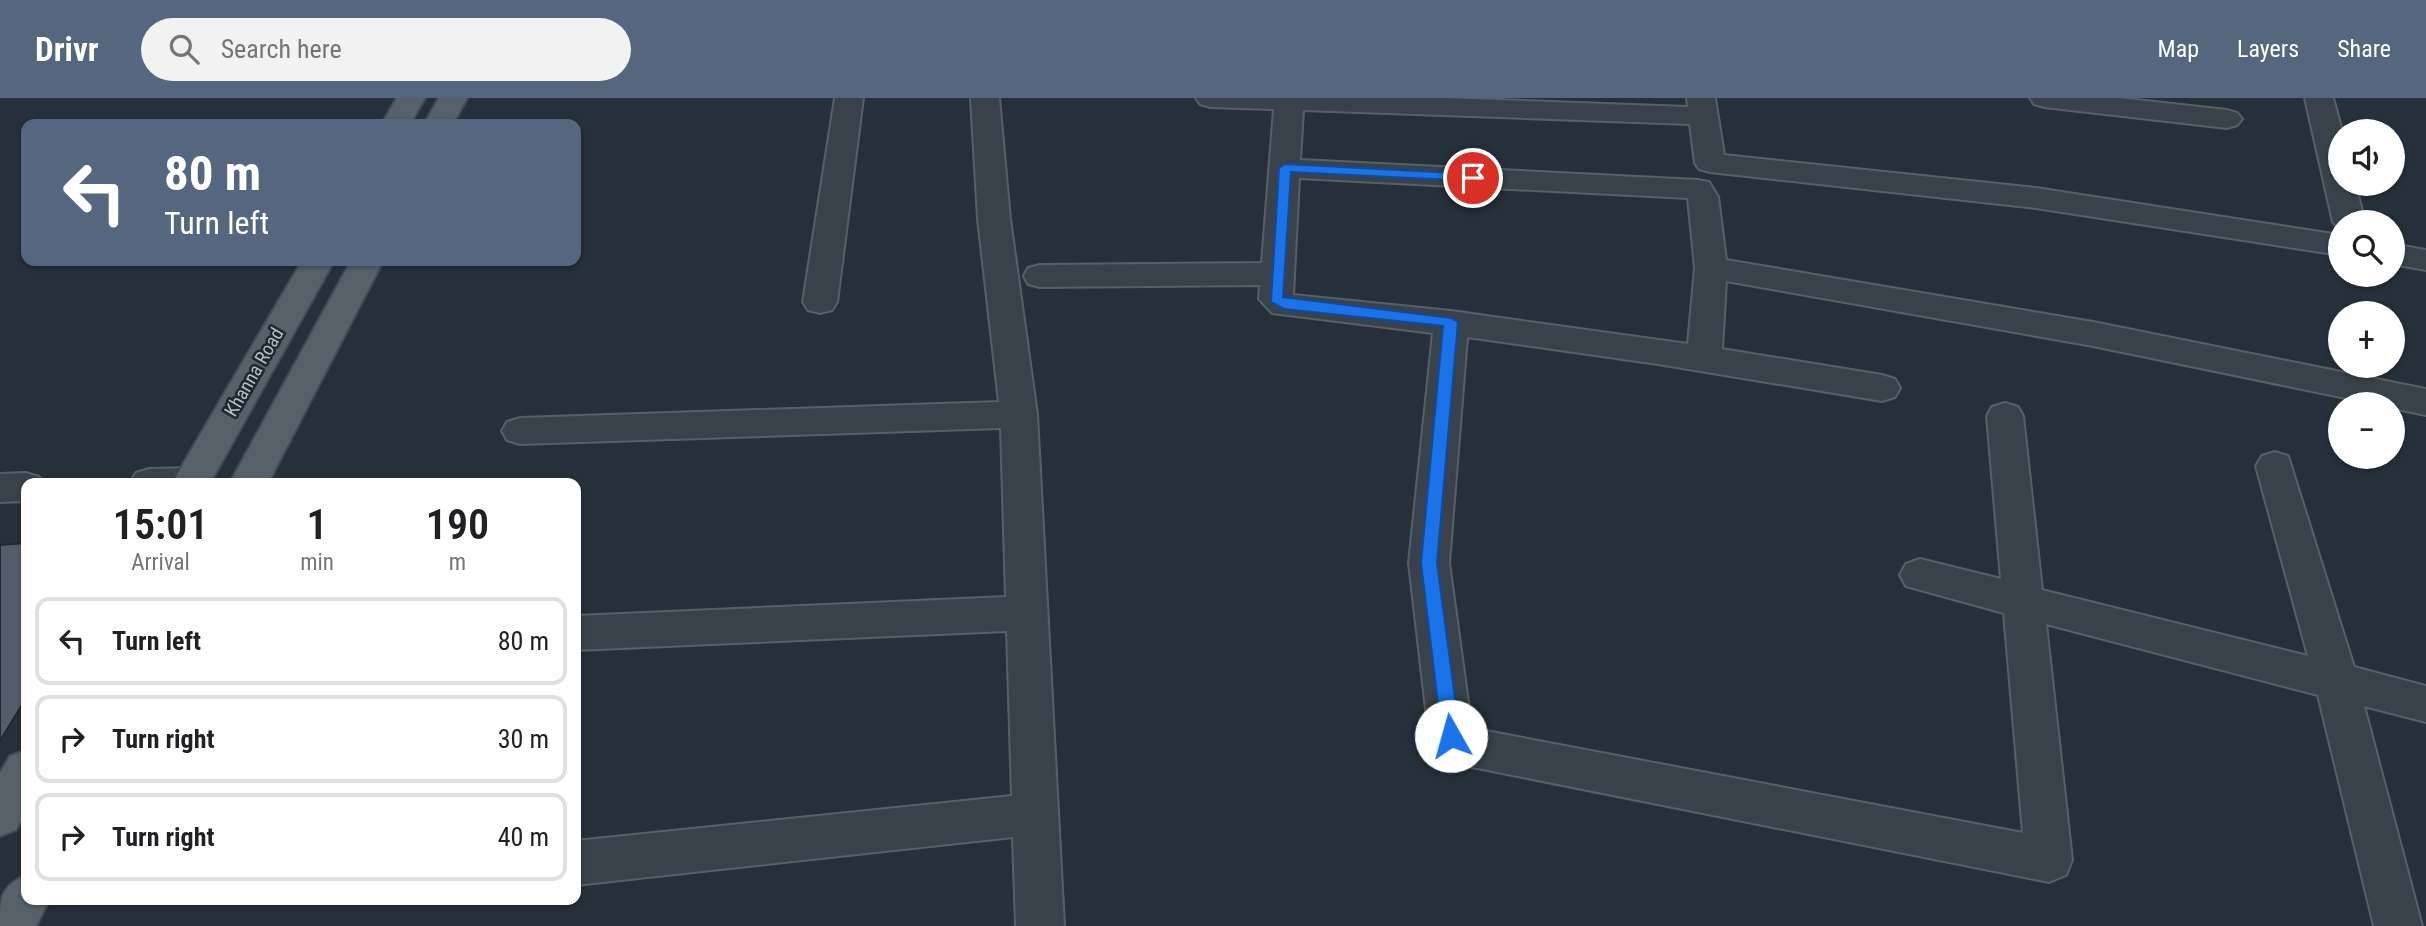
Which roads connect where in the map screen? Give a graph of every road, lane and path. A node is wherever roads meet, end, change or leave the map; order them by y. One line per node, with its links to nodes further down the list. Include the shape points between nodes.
1 (411, 98): 11 (main road)
2 (453, 98): 12 (main road)
3 (849, 98): 24 (street)
4 (985, 98): 29 (street, via 994,219)
5 (1210, 98): 9 (street)
6 (2044, 98): 8 (street)
7 (2319, 98): 15 (street)
8 (2080, 100): 13 (street)
9 (1289, 102): 10 (street); 14 (street)
10 (1702, 107): 16 (street, via 1710,163 2036,198)
11 (399, 119)
12 (442, 119)
13 (2227, 119)
14 (1285, 168): 21 (street, via 1698,189 1703,197); 22 (street)
15 (2346, 210)
16 (2328, 243)
17 (2405, 256): 18 (street)
18 (2426, 260)
19 (315, 266): 33 (main road, Khanna Road)
20 (364, 266): 34 (main road)
21 (1711, 268): 26 (street); 28 (street, via 2093,334)
22 (1278, 274): 23 (street); 25 (street, via 1276,299 1284,305)
23 (1040, 276)
24 (820, 302)
25 (1451, 322): 26 (street); 38 (street, via 1429,563 1451,736 1472,748 2049,860)
26 (1704, 357): 27 (street)
27 (1882, 388)
28 (2426, 402)
29 (1019, 414): 31 (street); 39 (street)
30 (2005, 416): 38 (street)
31 (520, 431)
32 (2275, 466): 41 (street)
33 (193, 478)
34 (252, 478)
35 (21, 487): 36 (street)
36 (0, 488)
37 (1920, 575): 38 (street)
38 (2024, 602): 41 (street)
39 (1026, 614): 40 (street); 44 (street)
40 (581, 633)
41 (2337, 683): 42 (street); 50 (street)
42 (2426, 704)
43 (21, 779): 45 (main road)
44 (1035, 814): 46 (street); 49 (street)
45 (0, 815)
46 (581, 862)
47 (22, 905): 48 (main road)
48 (9, 926)
49 (1040, 926)
50 (2398, 926)

